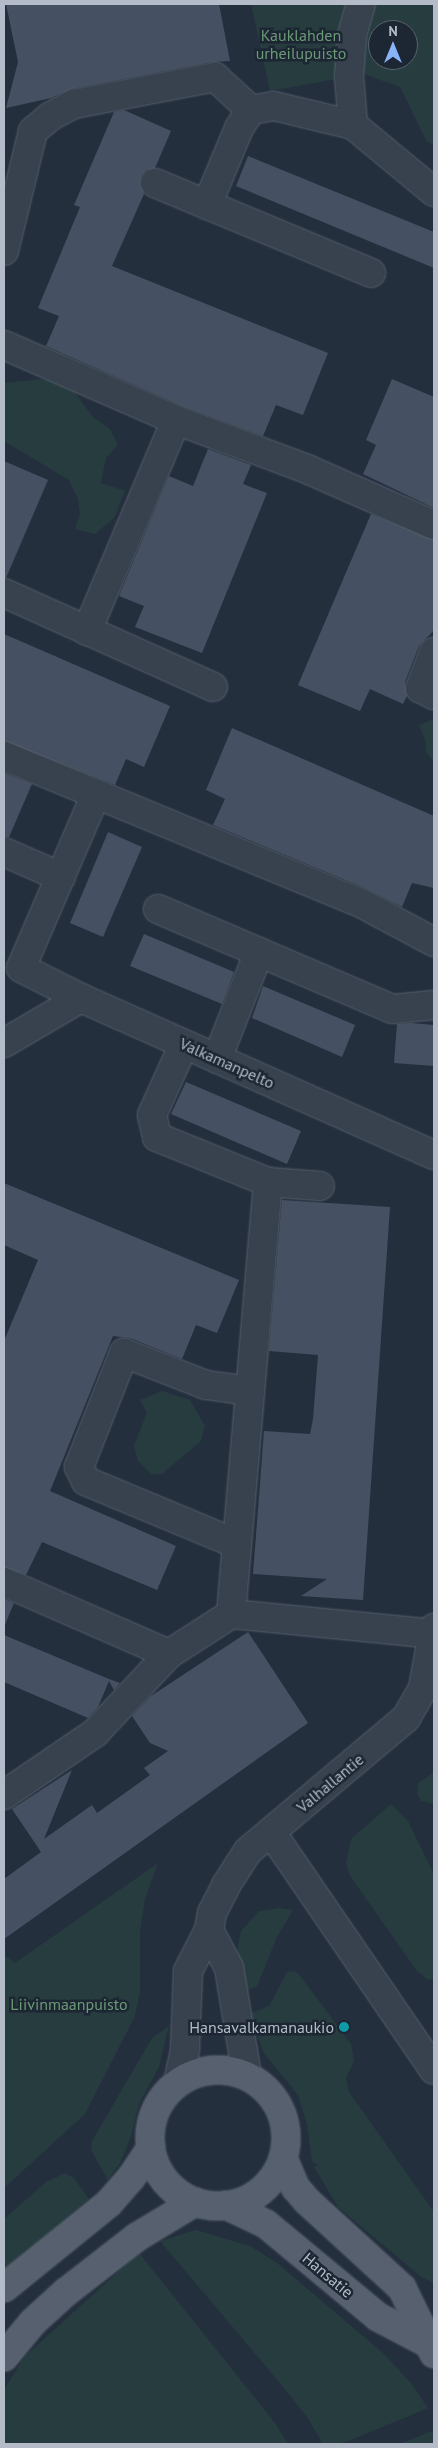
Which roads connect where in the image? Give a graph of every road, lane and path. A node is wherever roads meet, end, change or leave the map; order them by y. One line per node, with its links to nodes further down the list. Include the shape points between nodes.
1 (360, 4): 3 (street, via 352,35 349,76)
2 (250, 110): 3 (street, via 274,106); 6 (street, via 239,128); 7 (street, via 215,77 74,104 51,116 33,131)
3 (353, 124): 5 (street)
4 (155, 183): 6 (street)
5 (434, 192)
6 (207, 205): 8 (street)
7 (4, 252)
8 (371, 273)
9 (4, 345): 10 (street)
10 (176, 420): 11 (street, via 307,469); 13 (street)
11 (434, 525)
12 (4, 593): 13 (street)
13 (87, 631): 15 (street)
14 (434, 652): 16 (street, via 420,688)
15 (213, 687)
16 (434, 695)
17 (4, 756): 18 (street)
18 (96, 794): 20 (street); 22 (street, via 359,902)
19 (4, 852): 20 (street)
20 (61, 876): 24 (street, Valkamanpelto, via 21,968)
21 (158, 909): 23 (street)
22 (434, 942)
23 (259, 952): 25 (street, via 393,1009); 28 (street)
24 (81, 998): 26 (street); 27 (street, Valkamanpelto)
25 (434, 1004)
26 (4, 1043)
27 (184, 1044): 28 (street, Valkamanpelto); 30 (street, via 152,1115 157,1137)
28 (217, 1059): 29 (street, Valkamanpelto)
29 (434, 1155)
30 (268, 1182): 31 (street); 32 (street)
31 (320, 1186)
32 (250, 1392): 33 (street); 33 (street, via 206,1385 124,1353 79,1467 86,1481)
33 (237, 1544): 35 (street)
34 (4, 1582): 38 (street)
35 (231, 1614): 37 (street); 38 (street)
36 (434, 1628): 37 (street, Valhallantie)
37 (434, 1634): 39 (street, Valhallantie)
38 (169, 1654): 40 (street, via 95,1733)
39 (429, 1690): 41 (street, Valhallantie, via 406,1718)
40 (4, 1795)
41 (271, 1832): 42 (street, Valhallantie, via 248,1851 226,1885 212,1912); 43 (street)
42 (209, 1930): 44 (street, via 229,1968); 45 (street, Valhallantie, via 188,1971 185,2049)
43 (434, 2070)
44 (247, 2076): 45 (main road, via 211,2070); 47 (main road, via 263,2086 276,2101 284,2119 286,2139)
45 (178, 2083): 46 (main road, via 156,2112 151,2129)
46 (151, 2148): 48 (main road, via 166,2181); 50 (main road, via 109,2203)
47 (283, 2158): 49 (main road, via 275,2176 262,2190 245,2200); 51 (main road, Hansatie, via 296,2188 307,2201 402,2288)
48 (195, 2202): 49 (main road); 52 (main road, via 137,2237 66,2292 33,2322)
49 (226, 2205): 51 (main road, Hansatie, via 266,2224 378,2317)
50 (4, 2288)
51 (433, 2347)
52 (4, 2356)

